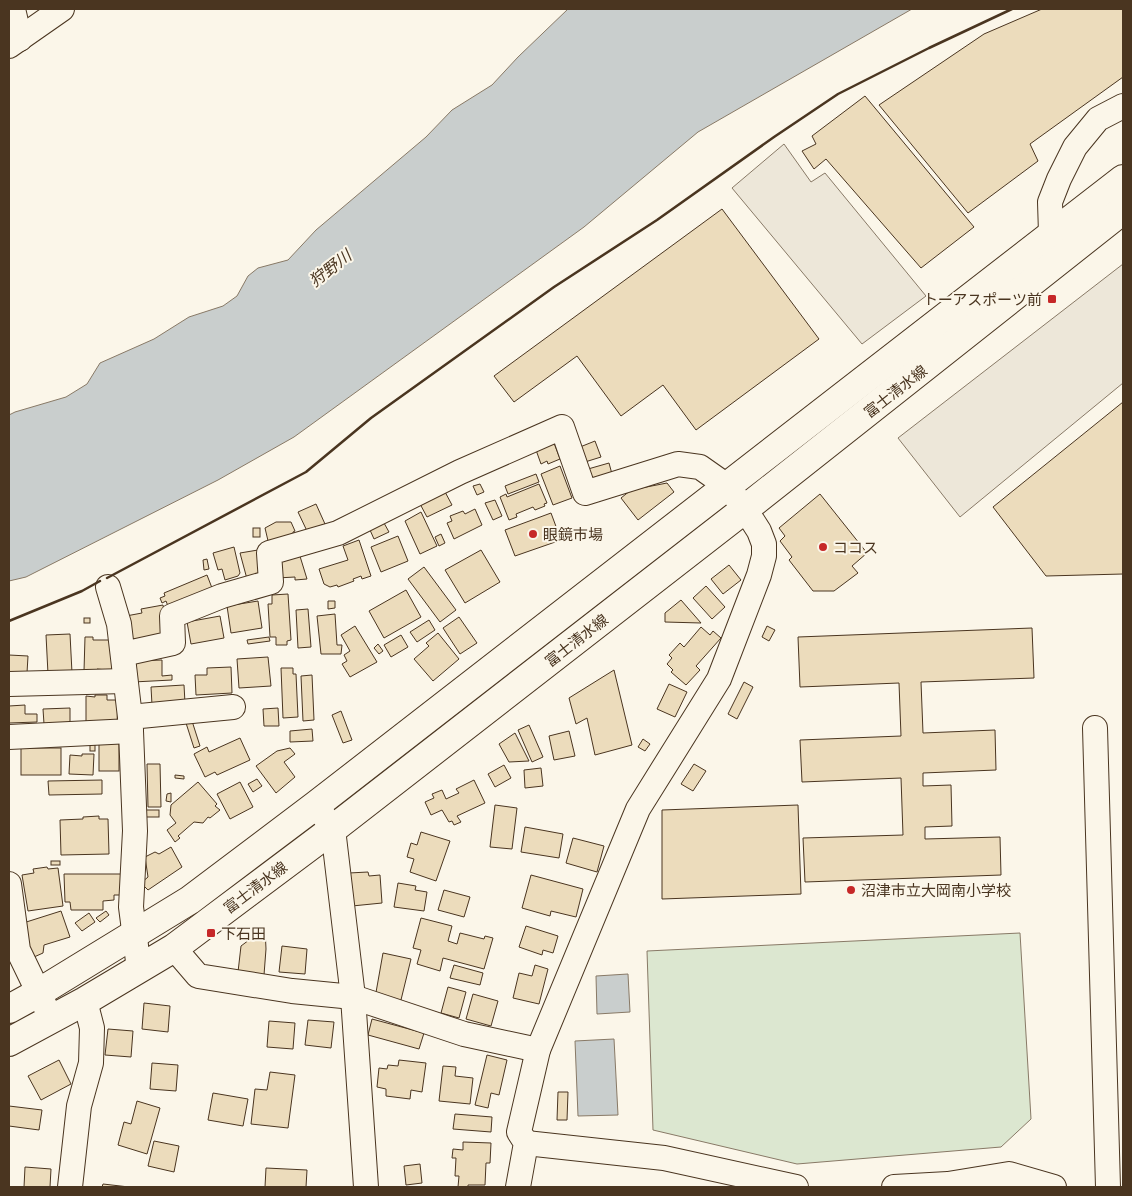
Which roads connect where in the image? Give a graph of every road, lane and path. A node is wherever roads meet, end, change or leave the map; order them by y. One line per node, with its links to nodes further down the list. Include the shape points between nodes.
1 (13, 9): 3 (street)
2 (62, 9): 3 (street)
3 (15, 42)
4 (1123, 106): 7 (street, via 1098,119 1075,147 1050,202)
5 (1123, 179): 7 (main road, 富士清水線)
6 (1123, 210): 9 (main road, 富士清水線)
7 (1051, 234): 8 (main road, 富士清水線)
8 (726, 486): 9 (street); 11 (street, via 700,467 678,464 585,493 562,427 460,472 338,533 269,554 271,582 222,596 172,616 173,643); 18 (main road, 富士清水線)
9 (745, 509): 19 (main road, 富士清水線); 30 (street, via 760,531 764,556 720,679 638,809)
10 (108, 587): 11 (street, via 119,624)
11 (123, 654): 12 (street)
12 (125, 680): 13 (street); 15 (street)
13 (9, 684)
14 (233, 707): 15 (street)
15 (130, 724): 17 (street); 21 (street, via 135,831 131,907)
16 (1096, 728): 38 (street)
17 (9, 737)
18 (316, 805): 19 (street); 21 (main road, 富士清水線, via 190,900)
19 (333, 829): 22 (main road, 富士清水線); 25 (street)
20 (9, 884): 24 (street, via 18,950)
21 (134, 935): 23 (street); 24 (main road, 富士清水線)
22 (174, 948): 23 (main road, 富士清水線); 25 (street, via 198,976)
23 (138, 969): 26 (main road, 富士清水線)
24 (38, 993): 27 (main road, 富士清水線); 28 (street)
25 (353, 997): 30 (street, via 464,1034); 33 (street)
26 (85, 1001): 28 (main road, 富士清水線); 32 (street, via 92,1028 90,1063 80,1106)
27 (9, 1009)
28 (51, 1018): 29 (main road, 富士清水線)
29 (9, 1042)
30 (538, 1050): 31 (street, via 519,1132)
31 (526, 1143): 34 (street); 35 (street, via 664,1158)
32 (70, 1187)
33 (366, 1187)
34 (518, 1187)
35 (796, 1187)
36 (894, 1187): 37 (street, via 948,1184 1009,1174)
37 (1054, 1187)
38 (1108, 1187)

